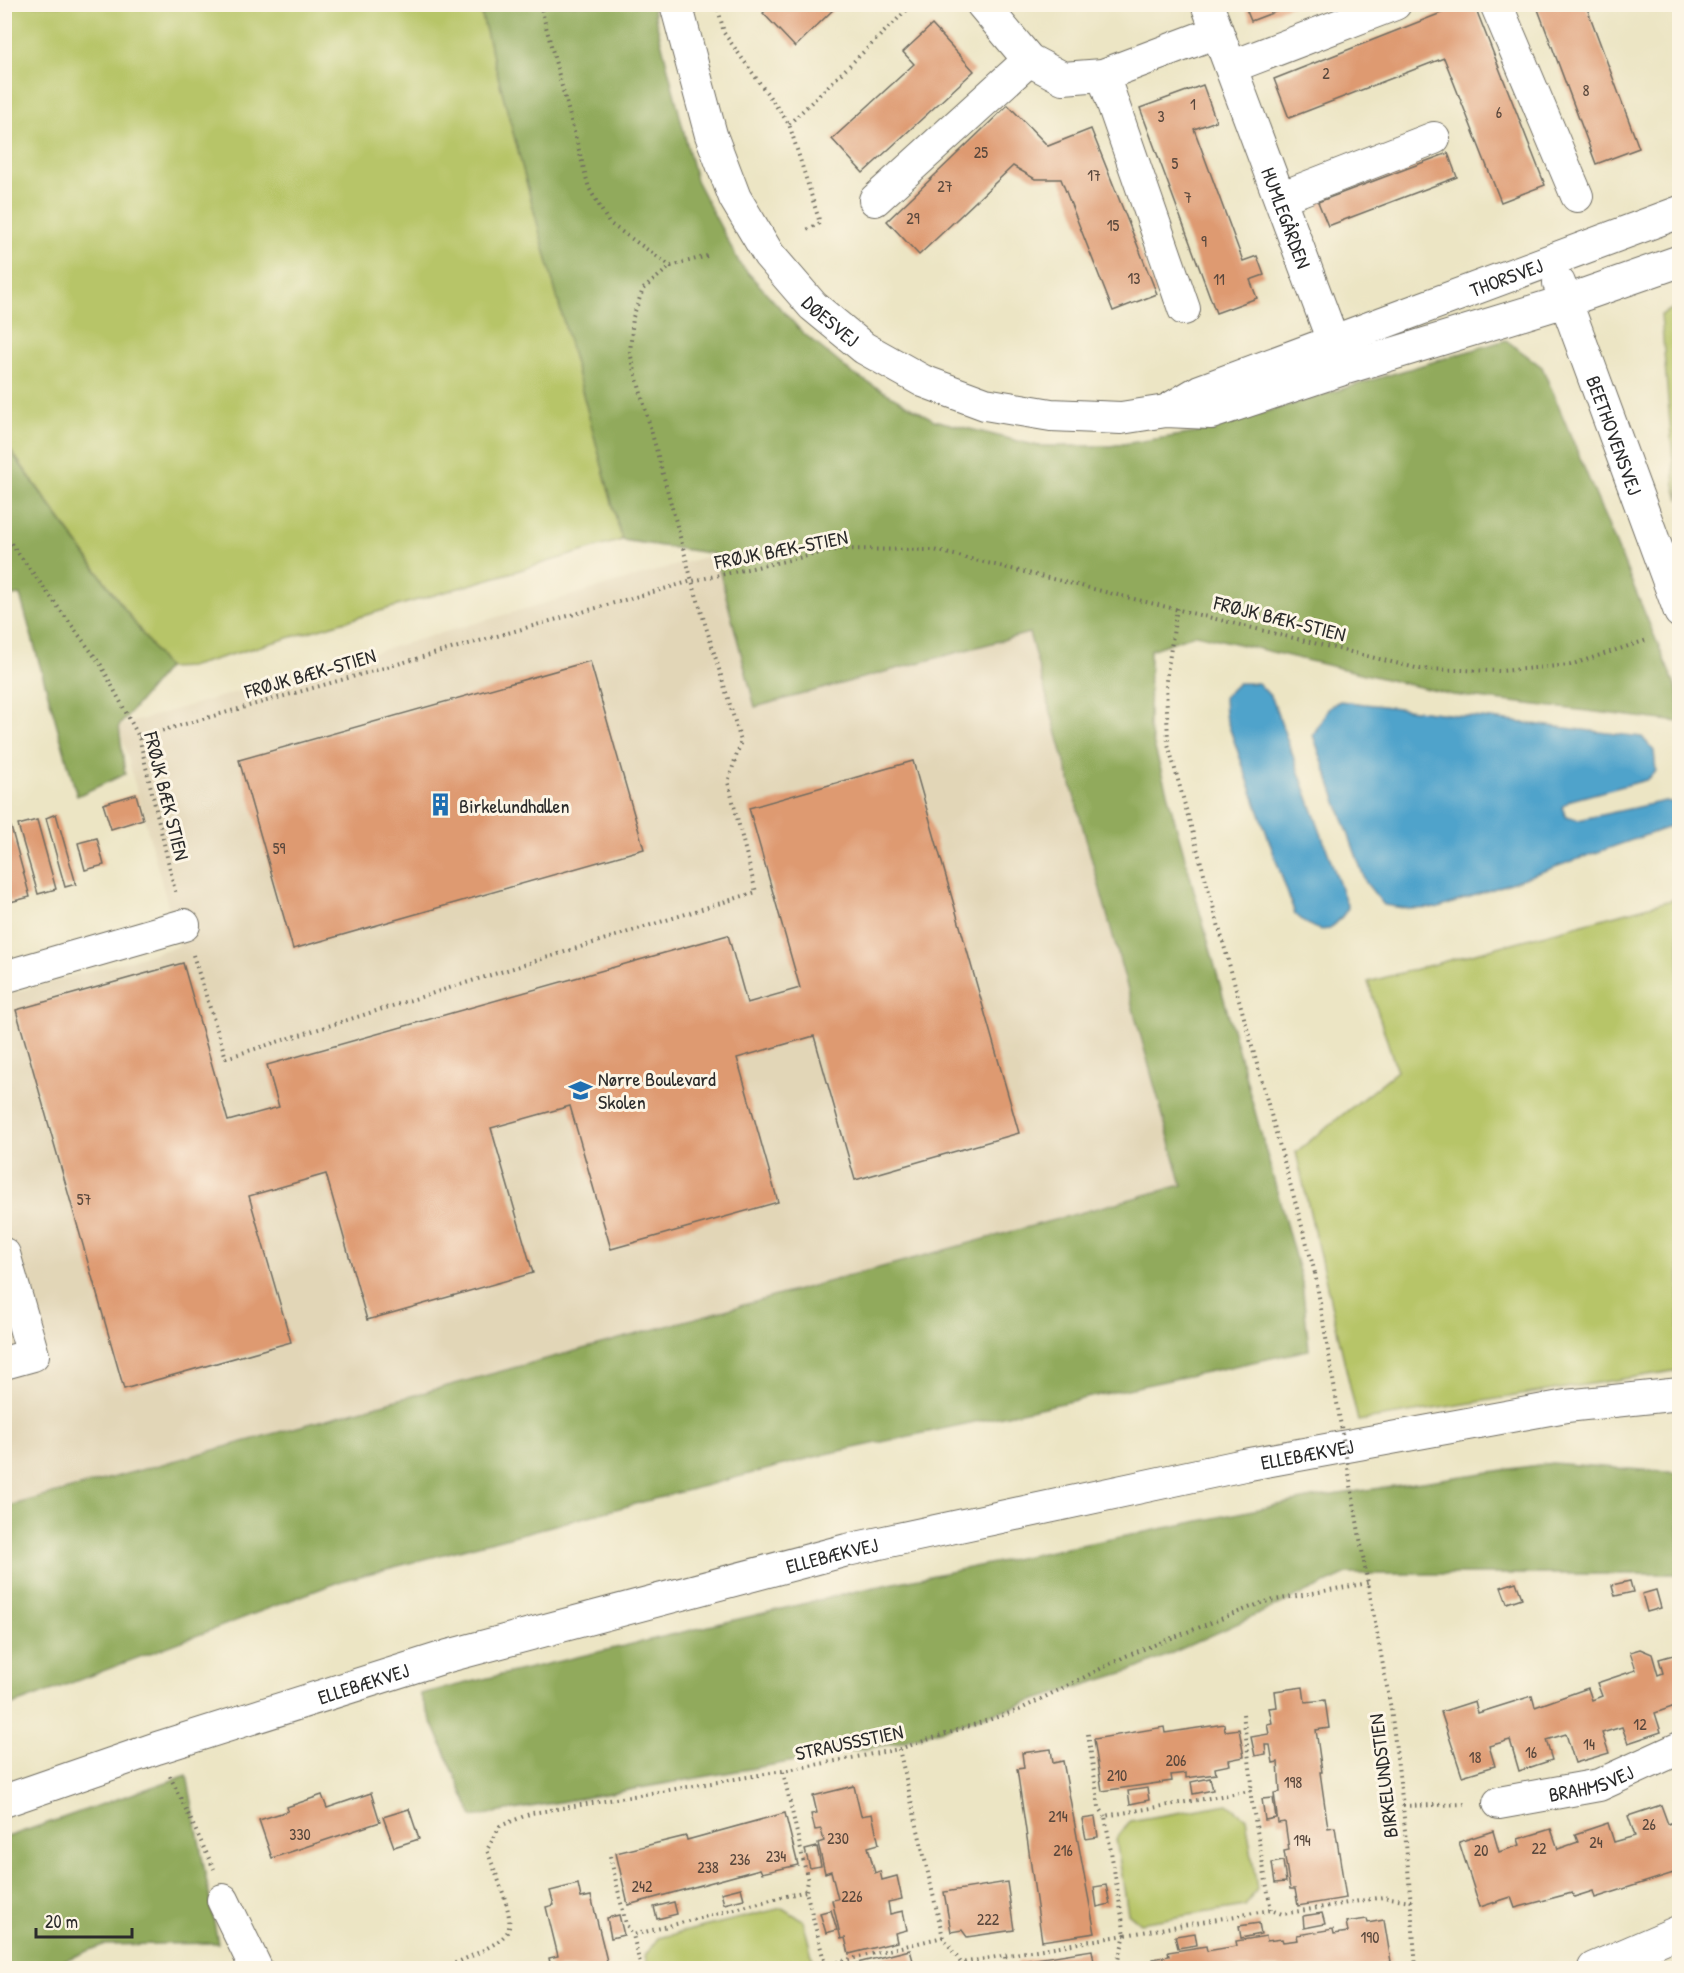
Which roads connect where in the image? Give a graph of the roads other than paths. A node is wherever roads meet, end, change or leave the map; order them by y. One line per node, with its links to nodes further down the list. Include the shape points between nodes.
1 (676, 4): 18 (street, DØESVEJ, via 711,135 735,198 769,255 813,306 874,354 923,381 986,404 1051,415 1122,418 1166,411 1200,391)
2 (982, 4): 6 (street, HUMLEGÅRDEN)
3 (1395, 4): 7 (street)
4 (1496, 4): 10 (street)
5 (1212, 18): 7 (street, HUMLEGÅRDEN); 8 (street, HUMLEGÅRDEN)
6 (1029, 60): 8 (street, HUMLEGÅRDEN, via 1063,78); 12 (street)
7 (1231, 67): 11 (street, HUMLEGÅRDEN)
8 (1103, 75): 17 (street)
9 (1434, 138): 11 (street)
10 (1577, 196)
11 (1280, 198): 18 (street, HUMLEGÅRDEN)
12 (874, 200)
13 (1680, 212): 14 (street, THORSVEJ)
14 (1550, 260): 16 (street, BEETHOVENSVEJ); 18 (street, THORSVEJ)
15 (1680, 261): 16 (street, THORSVEJ)
16 (1566, 301): 18 (street, THORSVEJ); 19 (street, BEETHOVENSVEJ)
17 (1184, 309)
18 (1338, 355)
19 (1680, 612)
20 (184, 925): 21 (street)
21 (4, 977)
22 (6, 1265): 23 (street, via 33,1355)
23 (4, 1363)
24 (1680, 1394): 26 (street, ELLEBÆKVEJ, via 1566,1406 1244,1465 847,1550 448,1656)
25 (1680, 1748): 27 (street, BRAHMSVEJ, via 1599,1785)
26 (4, 1801)
27 (1499, 1803)
28 (223, 1900): 30 (street)
29 (1680, 1931): 31 (street)
30 (256, 1968)
31 (1594, 1968)

